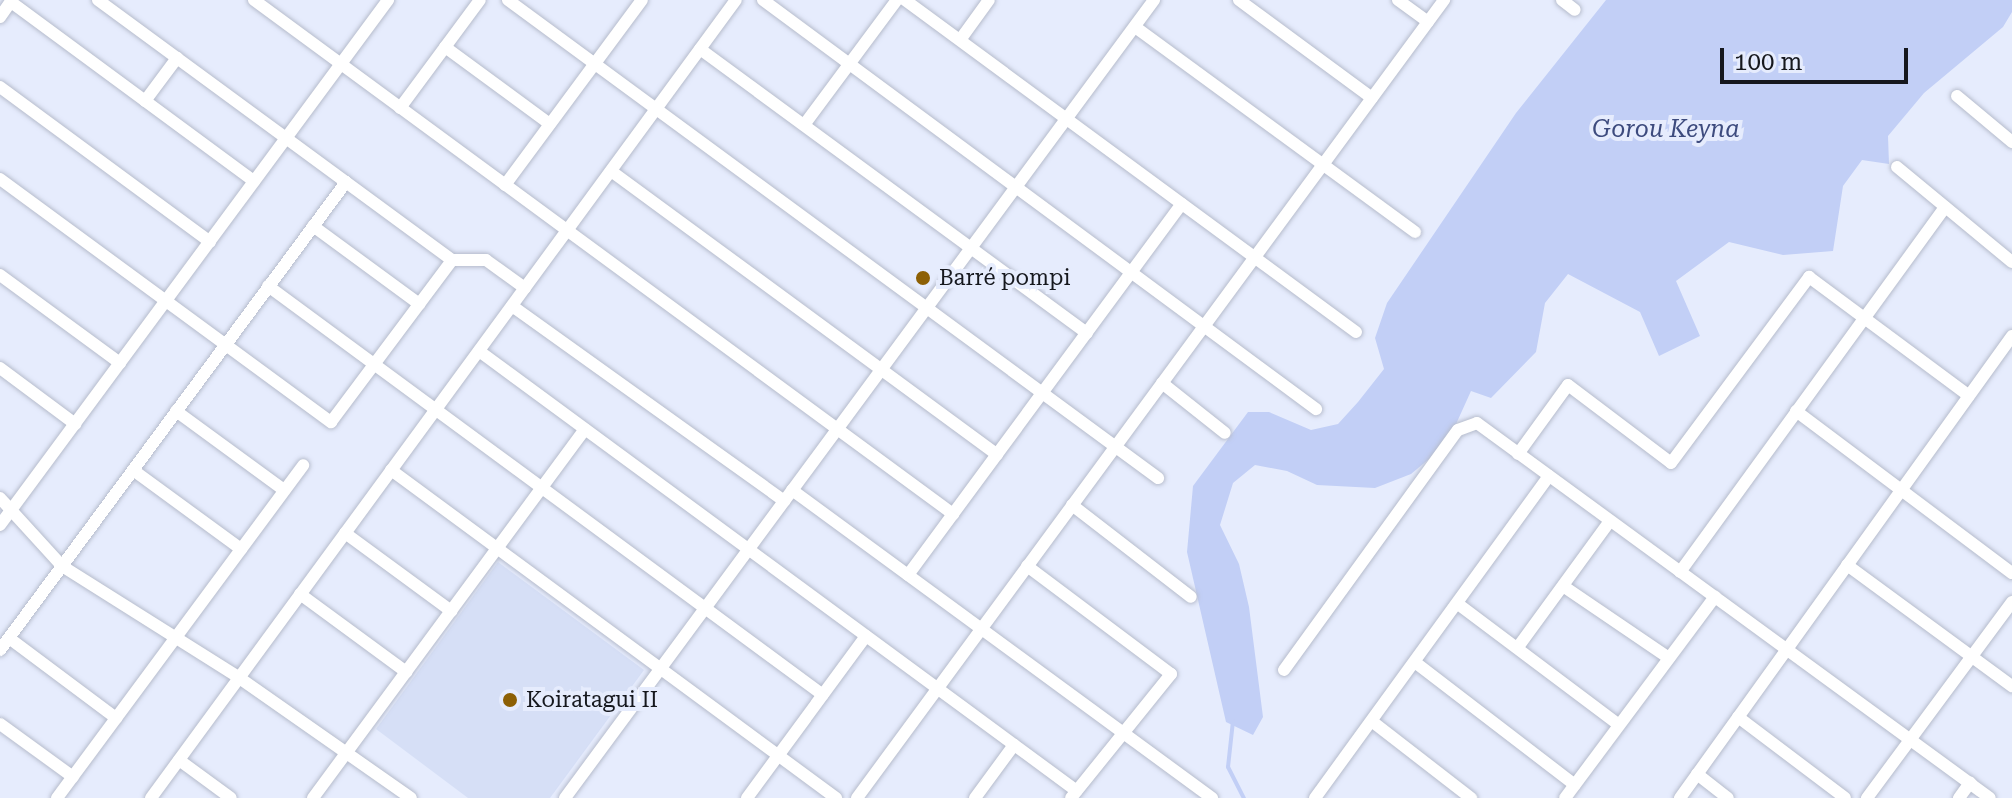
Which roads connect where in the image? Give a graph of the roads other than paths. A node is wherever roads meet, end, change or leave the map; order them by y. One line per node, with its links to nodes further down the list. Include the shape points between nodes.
1 (98, 0): 25 (street)
2 (254, 0): 26 (street)
3 (388, 0): 26 (street)
4 (480, 0): 23 (street)
5 (508, 0): 27 (street)
6 (736, 0): 24 (street)
7 (763, 0): 28 (street)
8 (897, 0): 28 (street)
9 (905, 0): 22 (street)
10 (989, 0): 22 (street)
11 (1154, 0): 21 (street)
12 (1239, 0): 31 (street)
13 (1398, 0): 20 (street)
14 (1444, 0): 20 (street)
15 (1562, 0): 18 (street)
16 (12, 1): 19 (street); 32 (street)
17 (639, 1): 27 (street)
18 (1575, 10)
19 (0, 17)
20 (1428, 22): 31 (street)
21 (1135, 27): 35 (street); 40 (street)
22 (960, 40): 35 (street)
23 (445, 47): 33 (street); 36 (street)
24 (700, 49): 34 (street); 37 (street)
25 (177, 58): 32 (street); 38 (street)
26 (341, 64): 33 (street); 38 (street)
27 (595, 64): 34 (street); 36 (street)
28 (850, 64): 37 (street); 47 (street)
29 (0, 87): 53 (street)
30 (1957, 96): 39 (street)
31 (1372, 98): 40 (street)
32 (145, 101): 44 (street)
33 (400, 108): 46 (street)
34 (656, 109): 42 (street); 65 (street)
35 (1066, 119): 47 (street); 48 (street)
36 (550, 124): 46 (street)
37 (804, 125): 54 (street)
38 (286, 138): 44 (street); 45 (street)
39 (2012, 142)
40 (1323, 165): 52 (street); 55 (street)
41 (1897, 167): 49 (street)
42 (611, 171): 51 (street); 76 (street)
43 (0, 179): 62 (street)
44 (254, 181): 53 (street)
45 (346, 182): 50 (street); 56 (street)
46 (505, 185): 51 (street)
47 (1016, 187): 54 (street); 58 (street)
48 (1182, 204): 55 (street); 58 (street)
49 (1945, 207): 57 (street); 66 (street)
50 (313, 226): 60 (street); 63 (street)
51 (567, 230): 61 (street); 86 (street)
52 (1415, 232)
53 (210, 242): 62 (street)
54 (971, 248): 65 (street); 69 (street)
55 (1255, 257): 67 (street); 68 (street)
56 (452, 260): 61 (street, via 486,260); 63 (street)
57 (2012, 262)
58 (1135, 274): 67 (street); 69 (street)
59 (0, 275): 73 (street)
60 (268, 286): 71 (street); 74 (street)
61 (525, 288): 64 (street)
62 (166, 301): 71 (street); 73 (street)
63 (419, 304): 74 (street)
64 (512, 306): 72 (street); 101 (street)
65 (927, 308): 76 (street); 78 (street)
66 (1863, 317): 79 (street); 83 (street); 89 (street, via 1805,278 1671,463 1568,385)
67 (1204, 326): 77 (street); 80 (street)
68 (1356, 332)
69 (1087, 333): 78 (street)
70 (2012, 336): 79 (street)
71 (225, 344): 74 (street, via 331,422); 82 (street)
72 (479, 351): 81 (street); 85 (street)
73 (120, 363): 84 (street)
74 (374, 364): 81 (street)
75 (0, 368): 84 (street)
76 (881, 370): 86 (street); 90 (street)
77 (1162, 383): 87 (street); 88 (street)
78 (1042, 393): 88 (street); 90 (street)
79 (1969, 396): 99 (street)
80 (1316, 409)
81 (435, 410): 93 (street); 96 (street)
82 (176, 411): 92 (street); 97 (street)
83 (1796, 411): 99 (street); 114 (street)
84 (75, 424): 103 (street)
85 (585, 429): 96 (street); 110 (street)
86 (837, 429): 98 (street); 104 (street)
87 (1225, 433)
88 (1115, 447): 95 (street); 102 (street)
89 (1518, 454): 94 (street); 136 (street, via 1477,423 1458,430)
90 (997, 455): 104 (street)
91 (303, 465): 97 (street)
92 (133, 470): 108 (street); 112 (street)
93 (391, 470): 107 (street); 109 (street)
94 (1549, 476): 105 (street); 122 (street)
95 (1158, 478)
96 (542, 488): 109 (street); 123 (street)
97 (284, 490): 108 (street)
98 (792, 490): 101 (street); 116 (street)
99 (1901, 490): 111 (street); 115 (street)
100 (0, 498): 103 (street)
101 (784, 501): 110 (street)
102 (1072, 505): 113 (street); 119 (street)
103 (13, 507): 106 (street); 112 (street)
104 (953, 514): 116 (street)
105 (1610, 521): 114 (street); 117 (street)
106 (0, 525)
107 (345, 533): 118 (street); 124 (street)
108 (241, 549): 128 (street)
109 (497, 549): 124 (street); 135 (street)
110 (749, 549): 123 (street); 126 (street)
111 (1847, 565): 131 (street); 132 (street)
112 (62, 566): 127 (street); 128 (street)
113 (1027, 566): 125 (street); 147 (street, via 1171,674)
114 (1680, 572): 120 (street)
115 (2012, 573)
116 (908, 575): 125 (street)
117 (1563, 586): 129 (street); 133 (street)
118 (300, 594): 137 (street); 138 (street)
119 (1191, 597)
120 (1715, 597): 131 (street); 133 (street)
121 (2012, 602): 132 (street)
122 (1458, 604): 129 (street); 134 (street)
123 (705, 608): 135 (street); 141 (street)
124 (451, 611): 137 (street)
125 (982, 628): 140 (street); 147 (street)
126 (866, 636): 140 (street); 141 (street)
127 (9, 638): 130 (street); 143 (street)
128 (174, 639): 138 (street); 143 (street)
129 (1518, 647): 146 (street)
130 (0, 650)
131 (1787, 650): 142 (street); 148 (street)
132 (1972, 656): 139 (street); 148 (street)
133 (1669, 658): 146 (street)
134 (1416, 663): 144 (street); 156 (street)
135 (660, 669): 151 (street); 157 (street)
136 (1284, 670)
137 (406, 672): 150 (street)
138 (238, 677): 150 (street); 152 (street)
139 (2012, 686)
140 (937, 688): 149 (street); 168 (street)
141 (823, 695): 151 (street)
142 (1738, 717): 153 (street); 175 (street)
143 (116, 718): 154 (street)
144 (1374, 723): 170 (street); 171 (street)
145 (0, 724): 154 (street)
146 (1619, 725): 156 (street)
147 (1125, 731): 158 (street); 159 (street)
148 (1910, 740): 155 (street); 176 (street)
149 (1014, 745): 158 (street); 169 (street)
150 (348, 751): 160 (street); 164 (street)
151 (778, 756): 166 (street); 167 (street)
152 (179, 760): 162 (street); 163 (street)
153 (1697, 774): 173 (street); 174 (street)
154 (73, 777): 161 (street)
155 (1970, 783): 177 (street); 178 (street)
156 (1575, 785): 172 (street)
157 (569, 793): 165 (street)
158 (1074, 794)
159 (1203, 795)
160 (403, 796)
161 (57, 798)
162 (151, 798)
163 (231, 798)
164 (313, 798)
165 (585, 798)
166 (747, 798)
167 (836, 798)
168 (857, 798)
169 (975, 798)
170 (1315, 798)
171 (1471, 798)
172 (1565, 798)
173 (1680, 798)
174 (1728, 798)
175 (1845, 798)
176 (1867, 798)
177 (1959, 798)
178 (1990, 798)

